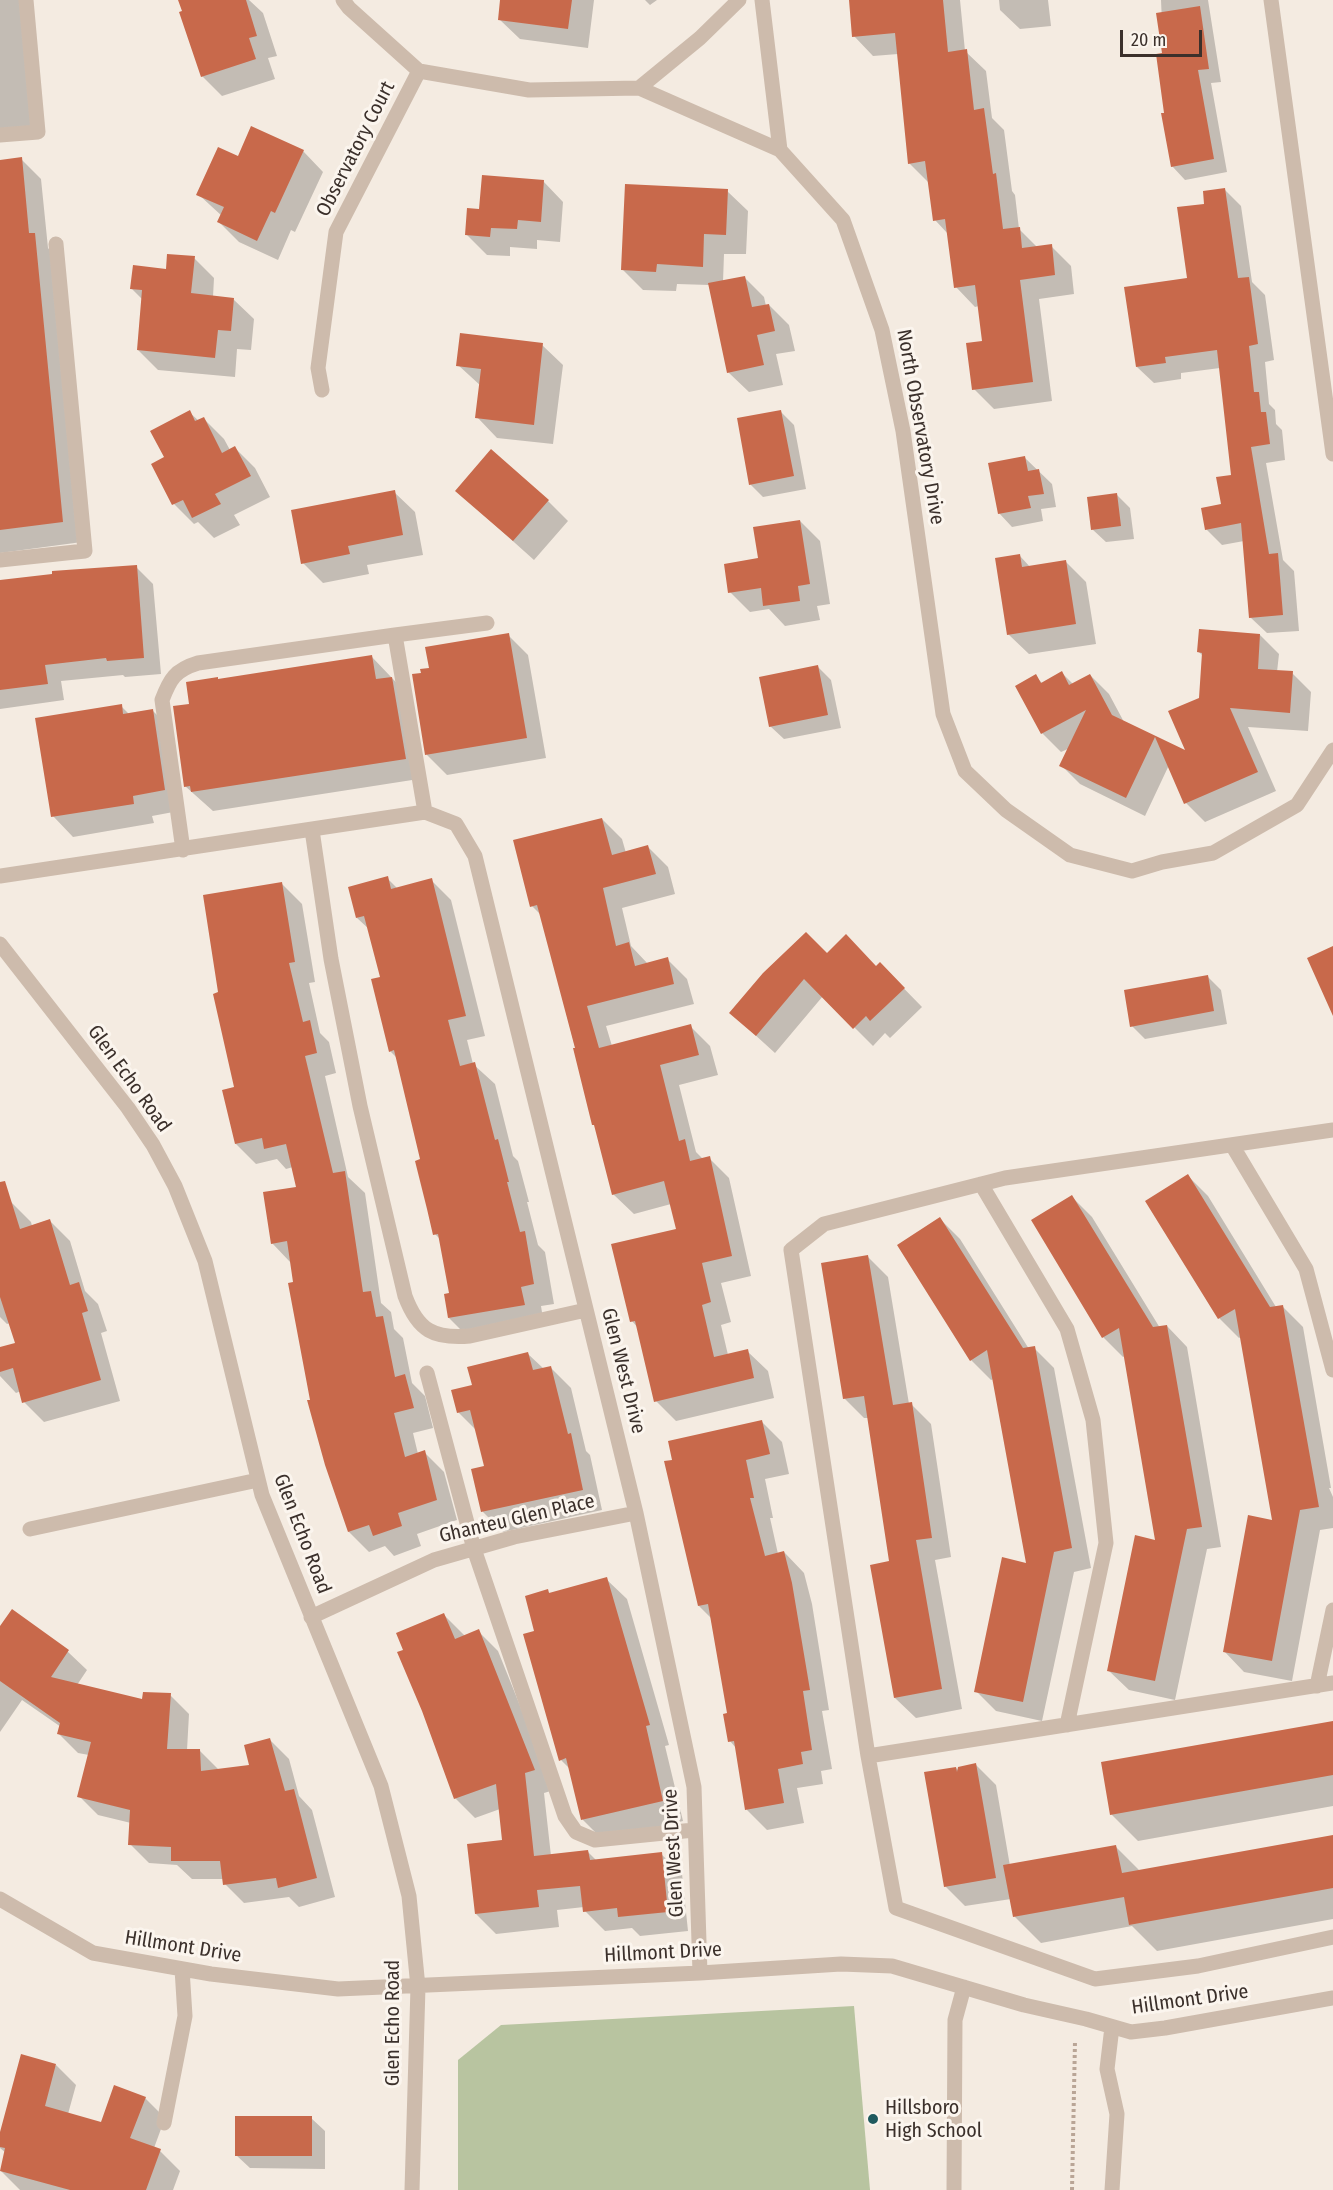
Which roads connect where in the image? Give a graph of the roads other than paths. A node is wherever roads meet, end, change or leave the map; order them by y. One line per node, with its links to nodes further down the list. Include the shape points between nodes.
1 (26, 0): 8 (street, via 38,132)
2 (343, 0): 6 (street)
3 (739, 0): 7 (street)
4 (762, 0): 9 (street)
5 (1271, 0): 12 (street)
6 (419, 71): 7 (street, North Observatory Drive, via 529,90); 11 (street, Observatory Court, via 336,232 318,368)
7 (639, 88): 9 (street, North Observatory Drive)
8 (0, 135)
9 (780, 150): 16 (street, North Observatory Drive, via 843,220 882,330 903,431 943,714 965,771 1006,810 1070,855 1132,871 1213,853 1297,805)
10 (56, 244): 13 (street, via 85,551)
11 (322, 390)
12 (1333, 454)
13 (0, 560)
14 (487, 623): 15 (street)
15 (395, 635): 17 (street); 19 (street, via 183,668 169,683 162,700)
16 (1333, 750)
17 (425, 813): 18 (street); 25 (street, Glen West Drive, via 456,824 475,856)
18 (312, 830): 19 (street); 25 (street, via 331,959 358,1095 405,1296 415,1319 425,1330 452,1337)
19 (183, 850): 20 (street)
20 (0, 876)
21 (0, 944): 28 (street, Glen Echo Road, via 128,1108 175,1186 205,1261)
22 (1333, 1130): 23 (street)
23 (1232, 1145): 24 (street); 26 (street, via 1306,1269)
24 (981, 1184): 36 (street, via 1067,1329 1094,1420 1106,1543); 37 (street, via 824,1224 792,1250)
25 (586, 1310): 29 (street, Glen West Drive)
26 (1333, 1370)
27 (427, 1373): 31 (street)
28 (258, 1480): 30 (street); 33 (street, Glen Echo Road)
29 (636, 1513): 31 (street, Ghanteu Glen Place, via 513,1537); 38 (street, Glen West Drive, via 694,1787)
30 (30, 1529)
31 (474, 1549): 33 (street, Ghanteu Glen Place, via 434,1560); 38 (street, via 564,1816 576,1832 595,1839)
32 (1333, 1610): 35 (street)
33 (311, 1617): 43 (street, Glen Echo Road, via 381,1786 408,1896)
34 (1333, 1683): 35 (street)
35 (1317, 1686): 36 (street)
36 (1067, 1725): 37 (street)
37 (868, 1756): 40 (street, via 896,1908 1095,1979 1198,1966)
38 (694, 1830): 42 (street, Glen West Drive)
39 (0, 1899): 41 (street, Hillmont Drive, via 93,1953)
40 (1333, 1937)
41 (182, 1969): 43 (street, Hillmont Drive, via 338,1989); 47 (street, via 185,2016)
42 (700, 1973): 43 (street, Hillmont Drive); 44 (street, Hillmont Drive, via 841,1964 892,1965)
43 (418, 1987): 48 (street, Glen Echo Road)
44 (964, 1987): 46 (street, Hillmont Drive); 49 (street, via 955,2020)
45 (1333, 1998): 46 (street, Hillmont Drive, via 1165,2028 1131,2032)
46 (1112, 2027): 50 (street, via 1107,2069 1117,2114)
47 (164, 2123)
48 (412, 2190)
49 (954, 2190)
50 (1112, 2190)

